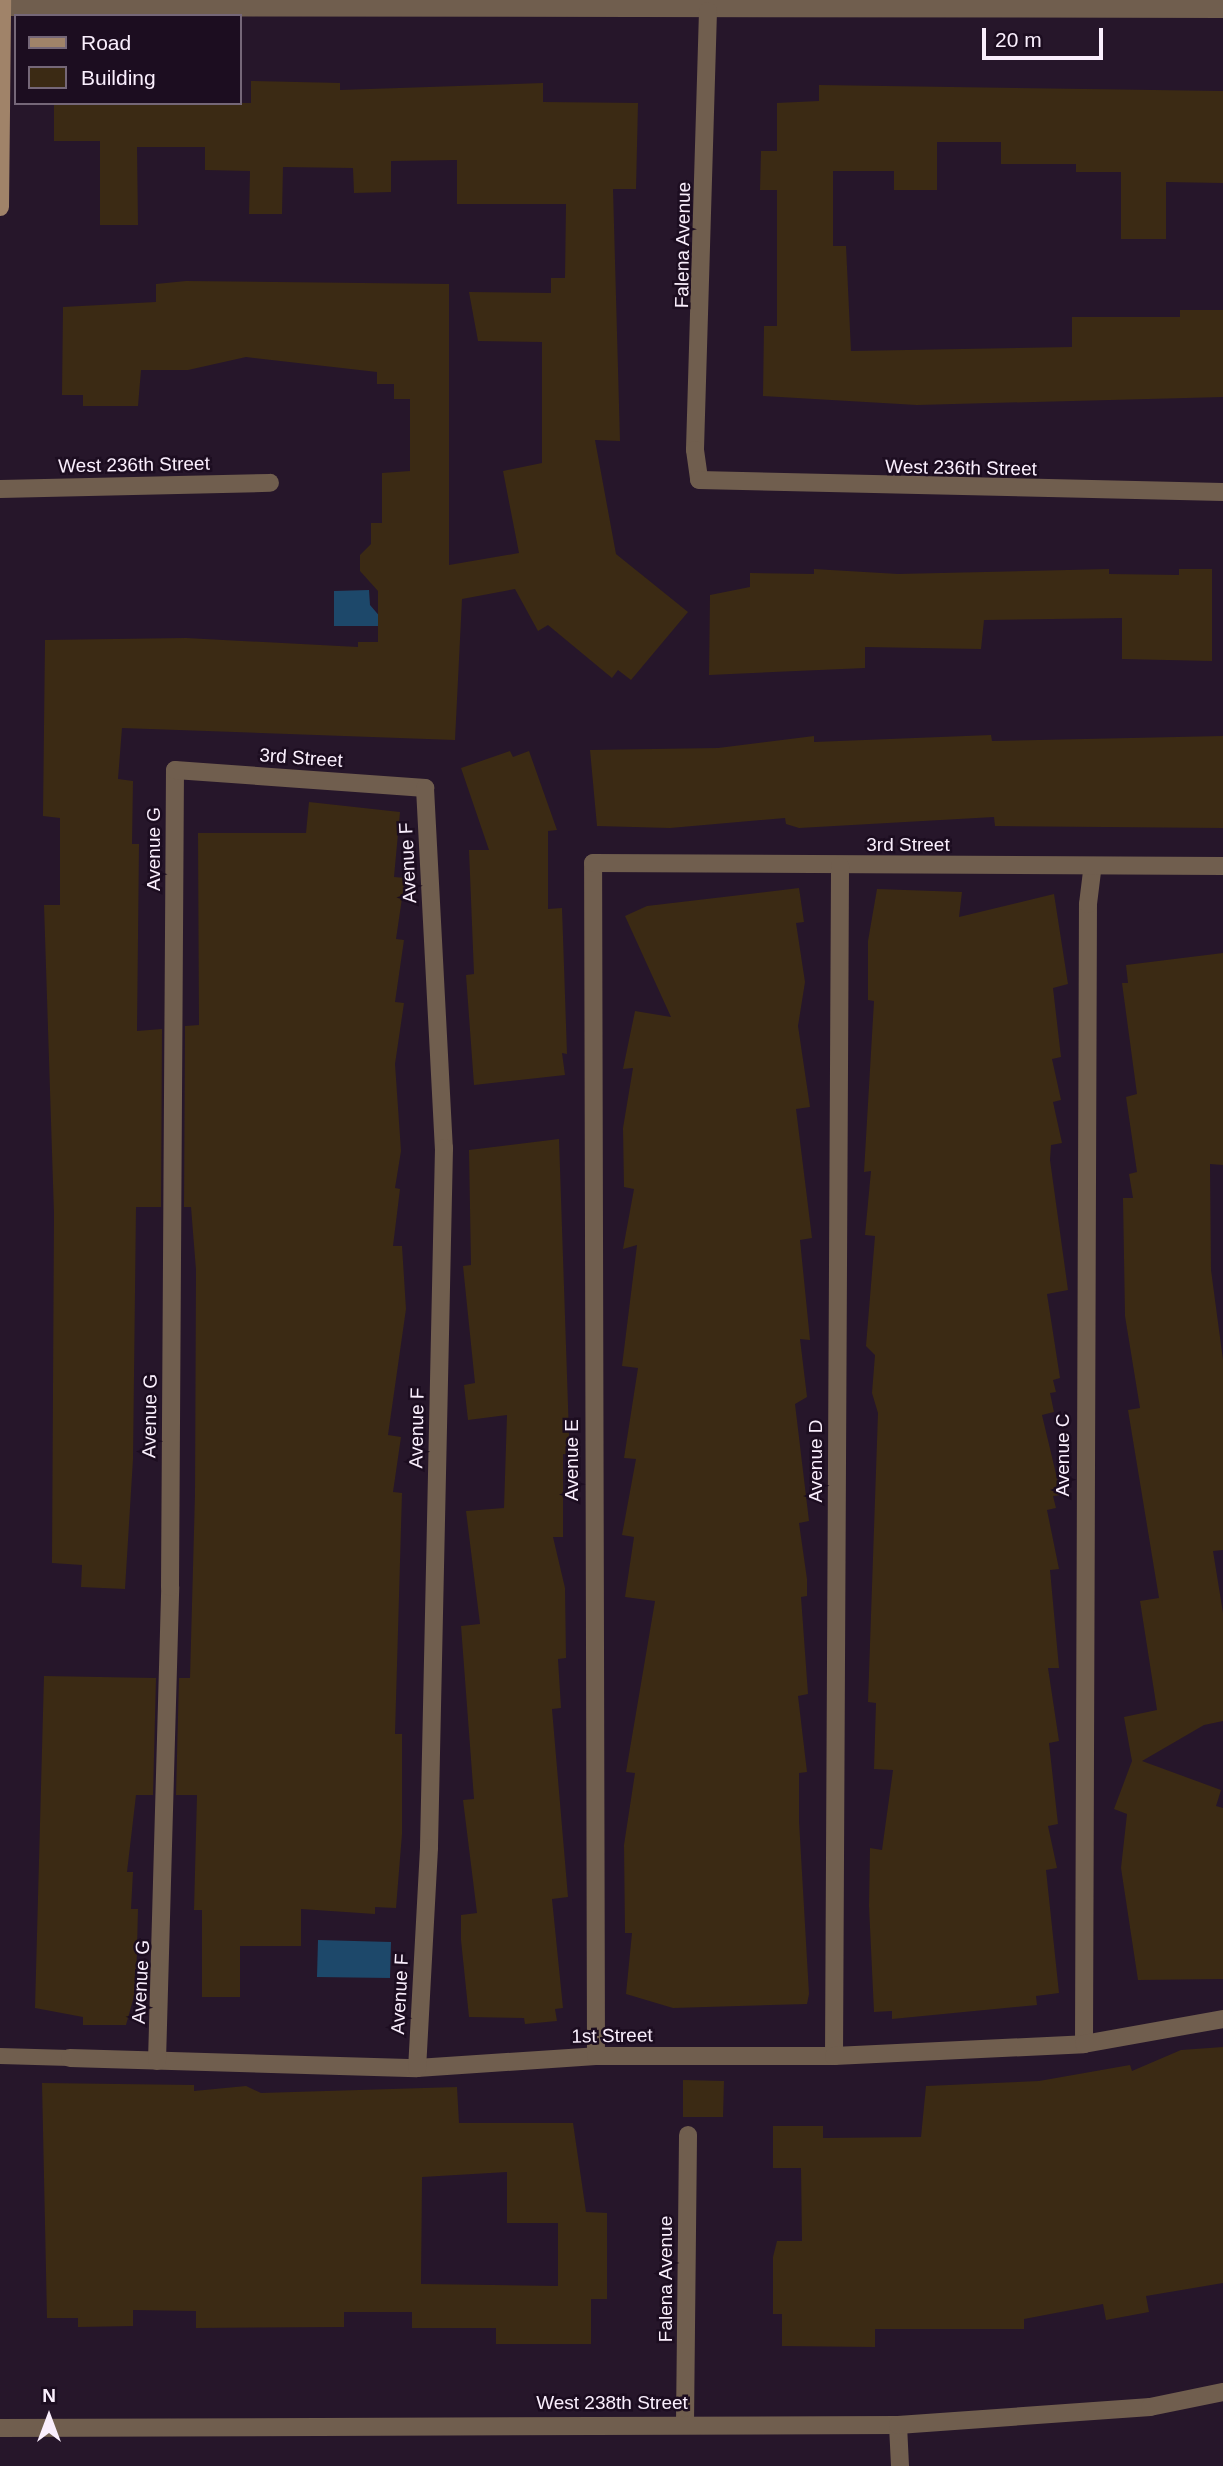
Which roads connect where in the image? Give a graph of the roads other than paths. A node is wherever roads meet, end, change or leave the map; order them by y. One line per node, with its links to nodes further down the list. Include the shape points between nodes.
1 (2, 5): 3 (street); 4 (street)
2 (1223, 9): 3 (street)
3 (708, 11): 5 (street, Falena Avenue, via 695,450)
4 (0, 207)
5 (699, 480): 8 (street, West 236th Street)
6 (270, 483): 7 (street, West 236th Street)
7 (0, 489)
8 (1223, 492)
9 (175, 770): 10 (street, 3rd Street); 21 (street, Avenue G, via 169,1629)
10 (425, 788): 22 (street, Avenue F, via 444,1148 429,1848)
11 (593, 863): 12 (street, 3rd Street); 18 (street, Avenue E)
12 (841, 866): 13 (street, 3rd Street); 19 (street, Avenue D)
13 (1093, 866): 14 (street, 3rd Street); 16 (street, Avenue C, via 1088,918)
14 (1223, 866)
15 (1223, 2019): 16 (street, 1st Street)
16 (1084, 2044): 19 (street, 1st Street)
17 (0, 2056): 20 (lane, 1st Street)
18 (596, 2056): 19 (street, 1st Street); 22 (street, 1st Street)
19 (834, 2056)
20 (70, 2058): 21 (street, 1st Street)
21 (157, 2061): 22 (street, 1st Street)
22 (417, 2068)
23 (688, 2135): 25 (street, Falena Avenue)
24 (1223, 2392): 26 (street, West 238th Street, via 1150,2407)
25 (685, 2423): 26 (street, West 238th Street); 27 (street, West 238th Street)
26 (898, 2425): 28 (street)
27 (0, 2427)
28 (900, 2466)

